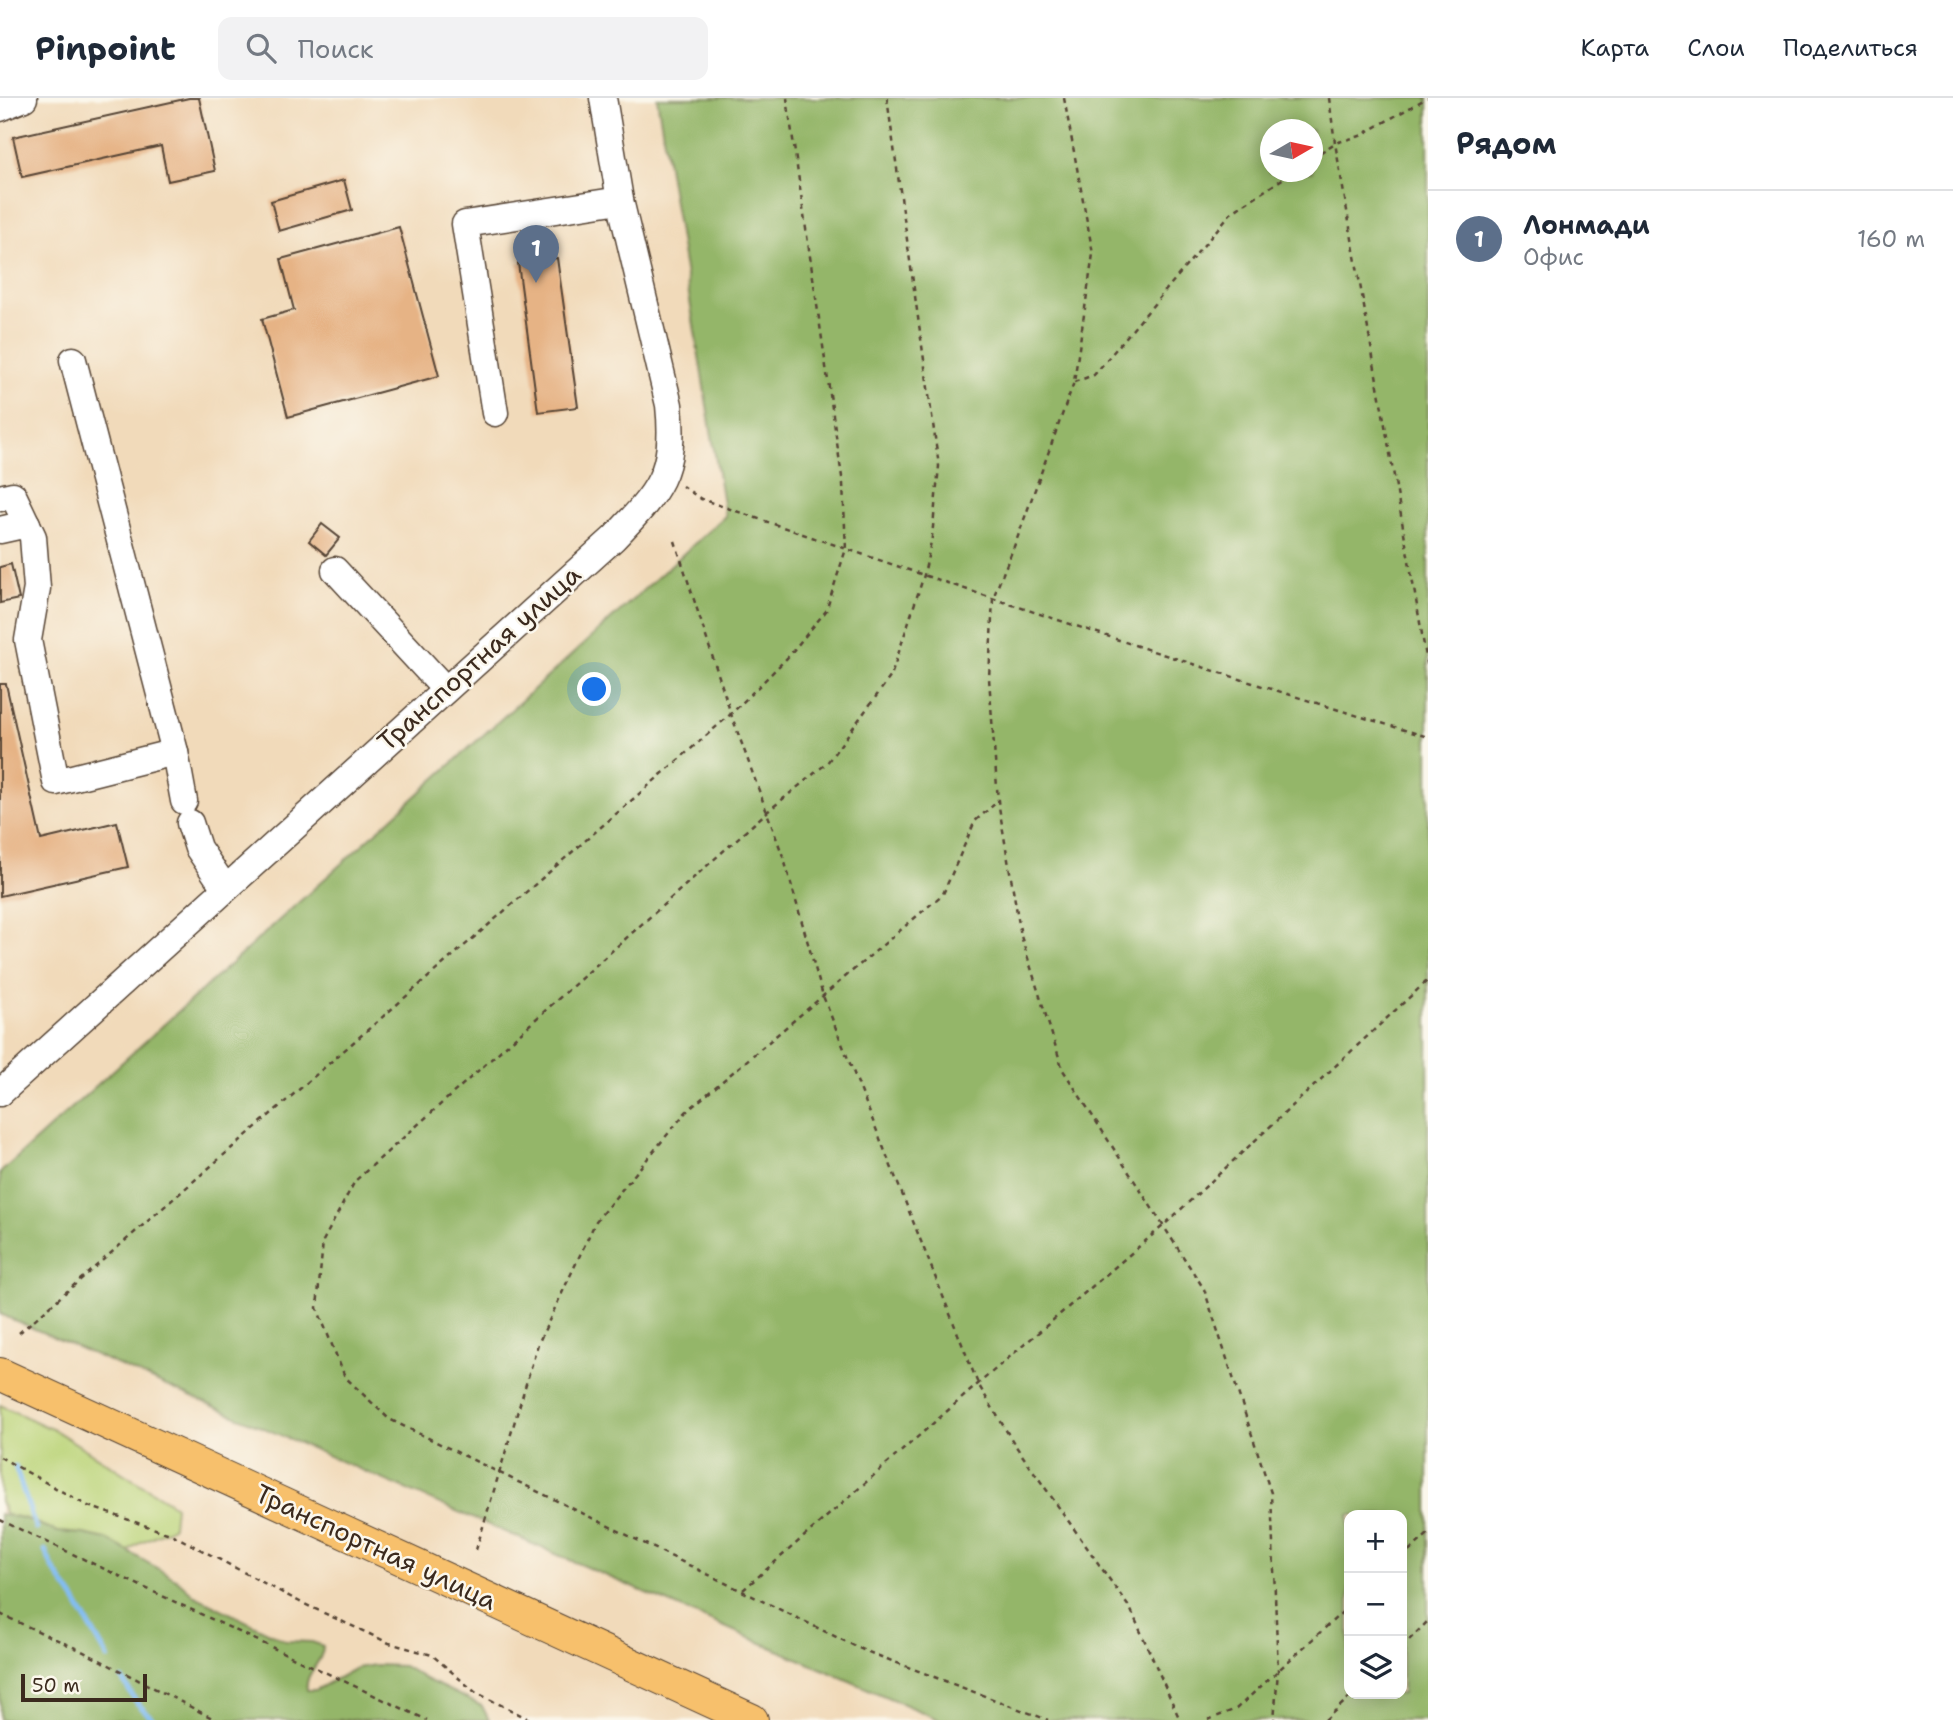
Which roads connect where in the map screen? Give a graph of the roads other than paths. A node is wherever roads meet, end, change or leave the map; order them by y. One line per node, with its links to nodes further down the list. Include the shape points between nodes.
1 (24, 98): 3 (street)
2 (603, 98): 4 (street, Транспортная улица)
3 (0, 108)
4 (620, 200): 6 (street, via 465,224); 11 (street, Транспортная улица, via 669,405 672,436 665,474 647,504 614,538)
5 (73, 360): 12 (street)
6 (495, 412)
7 (0, 498): 8 (street, via 13,495)
8 (27, 524): 9 (street); 12 (street, via 33,537 37,589 28,640 55,782)
9 (0, 530)
10 (335, 570): 11 (street)
11 (445, 689): 13 (street, Транспортная улица)
12 (175, 752): 13 (street, via 198,848)
13 (225, 888): 14 (street, Транспортная улица)
14 (2, 1087)
15 (0, 1374): 16 (main road, Транспортная улица)
16 (752, 1720)

